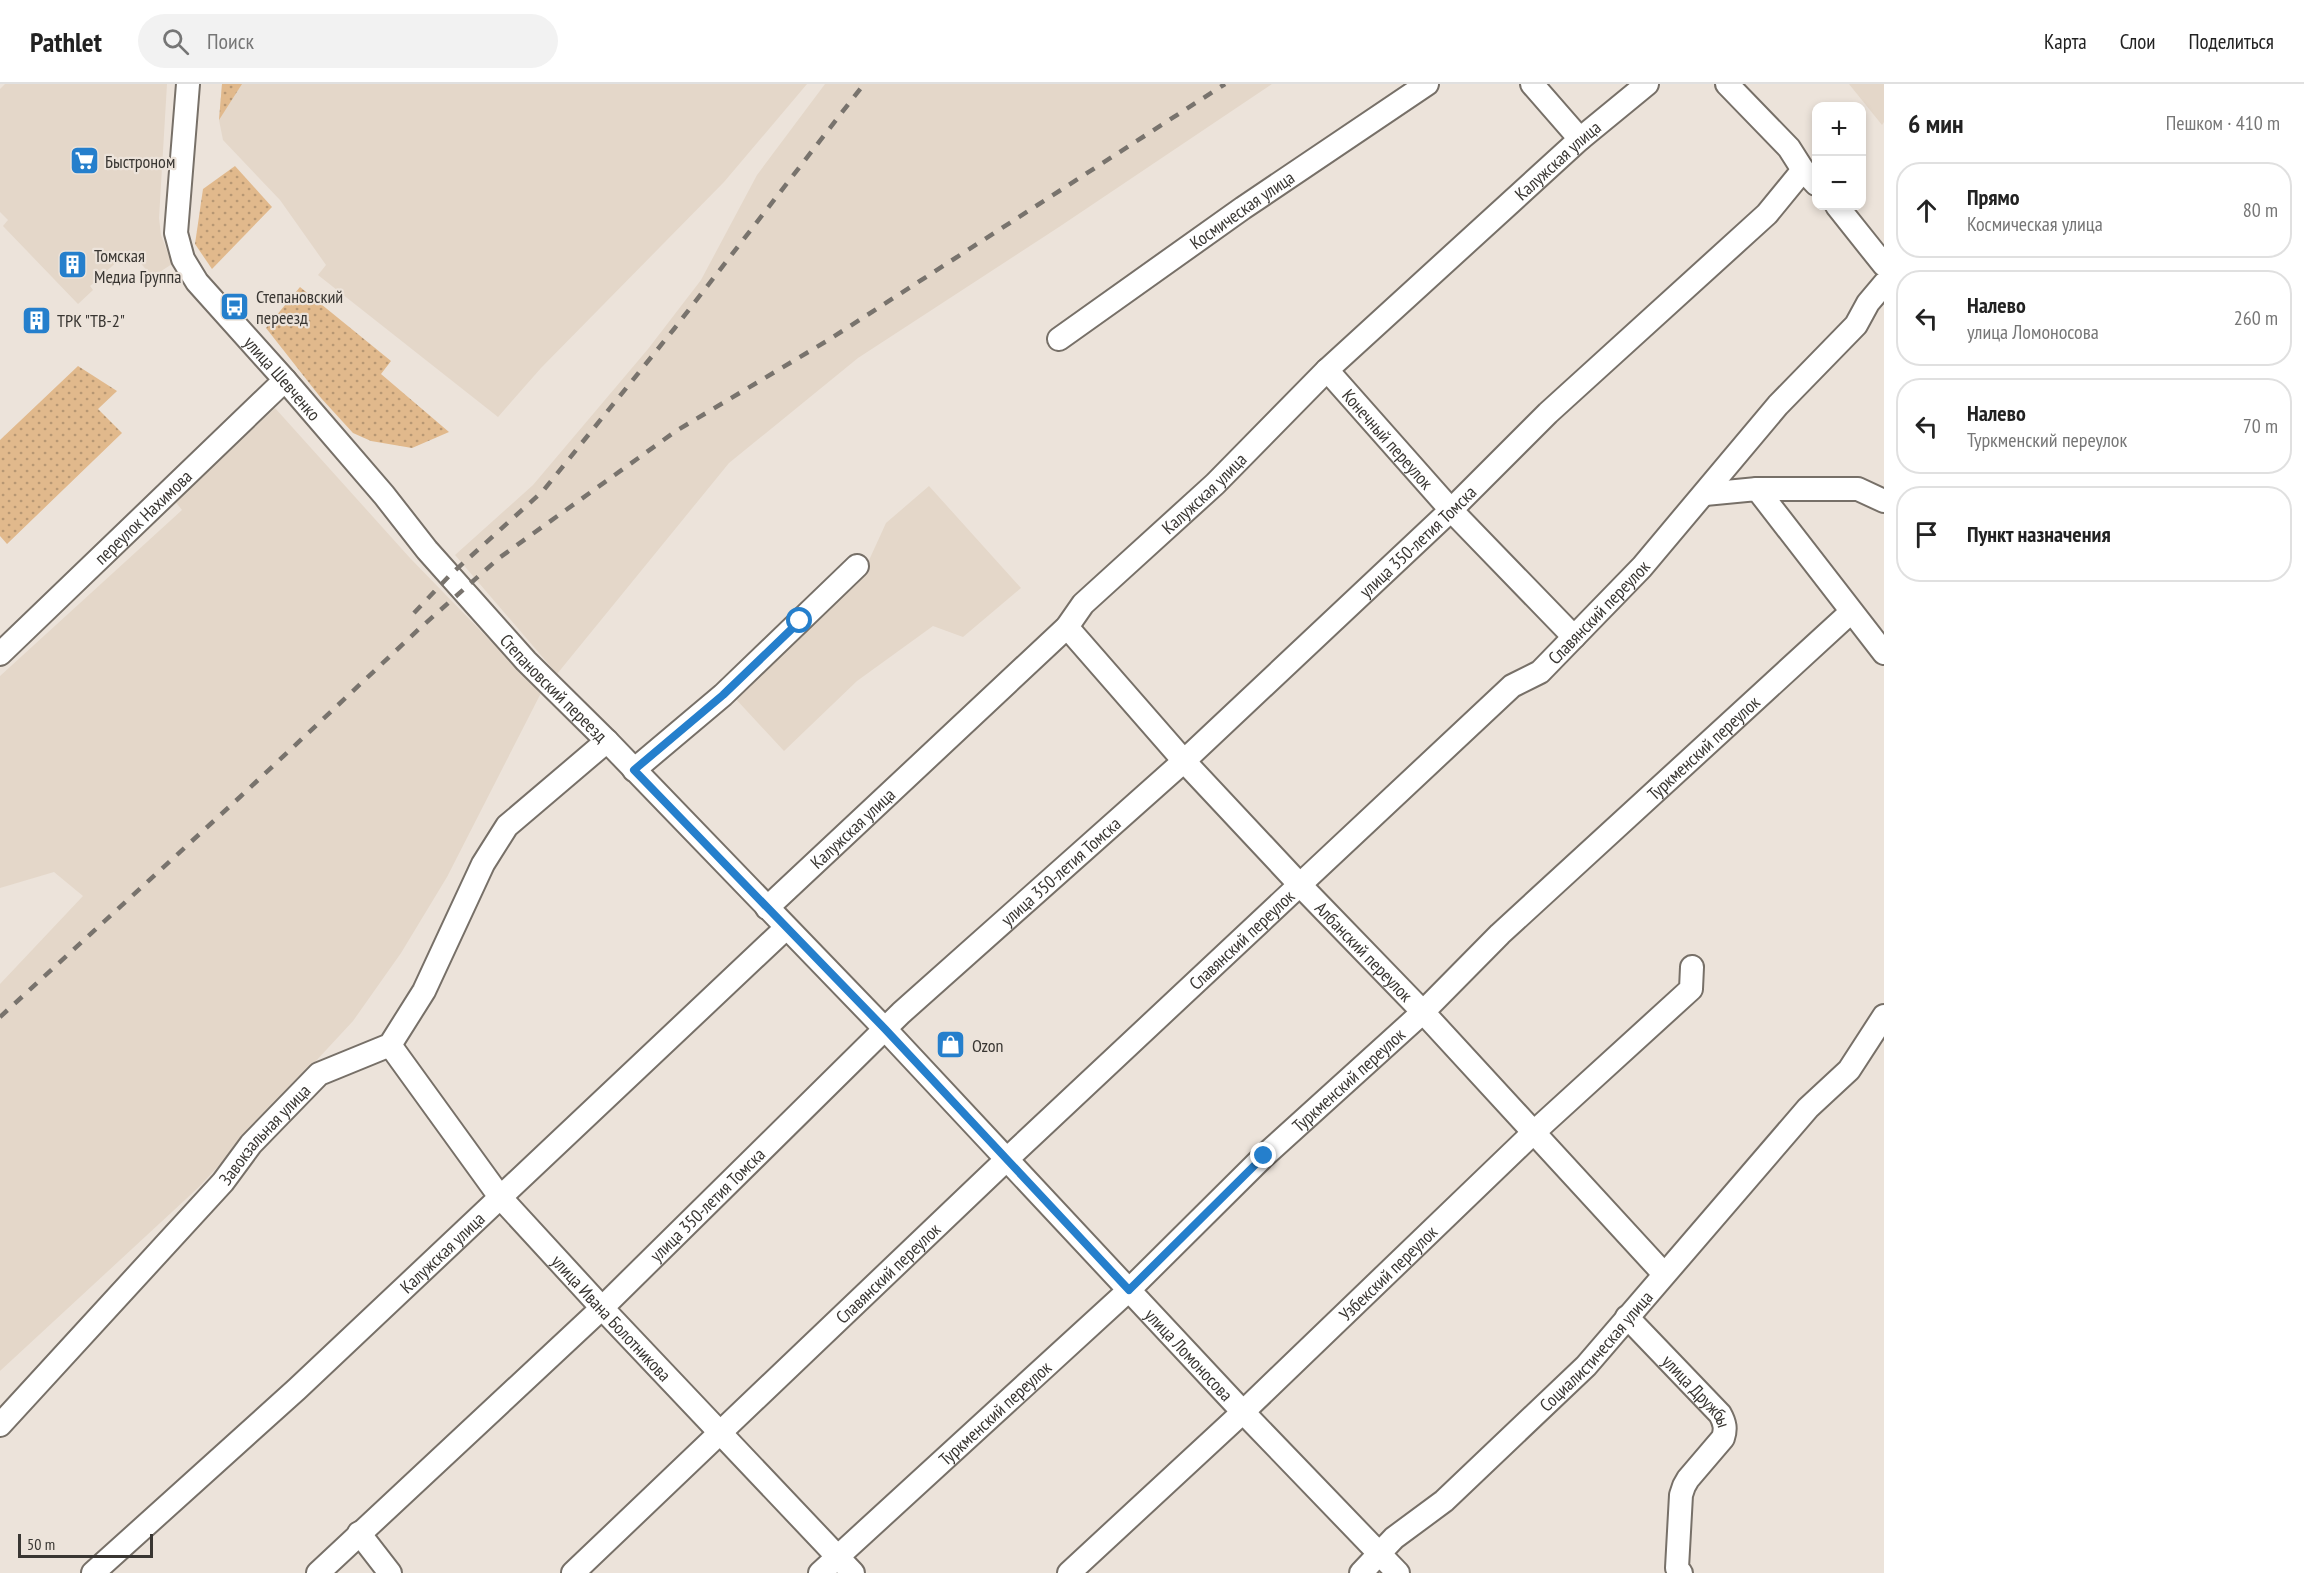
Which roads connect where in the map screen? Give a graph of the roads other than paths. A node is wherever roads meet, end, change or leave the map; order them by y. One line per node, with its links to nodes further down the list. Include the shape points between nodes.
1 (188, 84): 13 (street, улица Шевченко, via 176,233 183,259 217,306)
2 (1427, 84): 11 (street, Космическая улица)
3 (1532, 84): 6 (street)
4 (1647, 84): 6 (street, Калужская улица)
5 (1727, 84): 7 (street, via 1789,148)
6 (1580, 139): 12 (street, Калужская улица)
7 (1810, 177): 17 (street, улица 350-летия Томска, via 1548,413)
8 (1841, 210): 9 (street)
9 (1884, 265)
10 (1884, 284): 15 (street, Славянский переулок, via 1856,326 1778,405)
11 (1059, 339)
12 (1326, 370): 17 (street, Конечный переулок); 21 (street, Калужская улица, via 1215,484 1083,604)
13 (285, 380): 18 (street, улица Шевченко); 24 (street, переулок Нахимова)
14 (1757, 489): 15 (street); 16 (street, via 1858,489); 20 (street)
15 (1705, 494): 22 (street, Славянский переулок)
16 (1884, 501)
17 (1451, 510): 22 (street, Конечный переулок); 26 (street, улица 350-летия Томска)
18 (427, 549): 25 (street, Степановский переезд, via 526,661)
19 (857, 566): 27 (street, via 723,695)
20 (1851, 612): 23 (street); 32 (street, Туркменский переулок, via 1500,934)
21 (1066, 627): 26 (street, Албанский переулок); 29 (street, Калужская улица)
22 (1574, 637): 28 (street, Славянский переулок, via 1540,672 1512,686)
23 (1884, 653)
24 (0, 654)
25 (607, 741): 27 (street, Степановский переезд); 35 (street, via 507,826 483,864 424,991)
26 (1184, 762): 28 (street, Албанский переулок); 34 (street, улица 350-летия Томска)
27 (634, 770): 29 (street, улица Ломоносова)
28 (1301, 886): 32 (street, Албанский переулок); 37 (street, Славянский переулок)
29 (767, 908): 30 (street, улица Ломоносова)
30 (786, 928): 34 (street, улица Ломоносова); 38 (street, Калужская улица)
31 (1692, 967): 36 (street, Узбекский переулок, via 1691,989)
32 (1423, 1012): 36 (street, Албанский переулок); 40 (street, Туркменский переулок, via 1264,1156)
33 (1884, 1016): 39 (street, Социалистическая улица, via 1850,1070 1809,1108)
34 (885, 1029): 37 (street, улица Ломоносова); 41 (street, улица 350-летия Томска)
35 (390, 1045): 38 (street, улица Ивана Болотникова); 44 (street, Завокзальная улица, via 320,1074 251,1144 223,1182)
36 (1533, 1133): 39 (street, Албанский переулок); 43 (street, Узбекский переулок)
37 (1006, 1160): 40 (street, улица Ломоносова); 45 (street, Славянский переулок)
38 (500, 1197): 41 (street, улица Ивана Болотникова); 49 (street, Калужская улица, via 297,1389)
39 (1664, 1274): 42 (street, Социалистическая улица)
40 (1129, 1290): 43 (street, улица Ломоносова); 48 (street, Туркменский переулок)
41 (602, 1308): 45 (street, улица Ивана Болотникова); 46 (street, улица 350-летия Томска)
42 (1627, 1317): 47 (street, Социалистическая улица, via 1586,1366 1444,1501); 58 (street, улица Дружбы, via 1724,1422 1726,1431 1688,1479 1682,1495 1677,1568)
43 (1243, 1412): 47 (street, улица Ломоносова); 55 (street, Узбекский переулок)
44 (0, 1425)
45 (722, 1432): 48 (street, улица Ивана Болотникова); 52 (street, Славянский переулок)
46 (359, 1533): 50 (street, улица 350-летия Томска); 51 (street)
47 (1379, 1552): 56 (street, Социалистическая улица); 57 (street, улица Ломоносова)
48 (838, 1556): 53 (street, Туркменский переулок); 54 (street, улица Ивана Болотникова)
49 (93, 1573)
50 (318, 1573)
51 (390, 1573)
52 (573, 1573)
53 (820, 1573)
54 (853, 1573)
55 (1069, 1573)
56 (1361, 1573)
57 (1398, 1573)
58 (1681, 1573)

